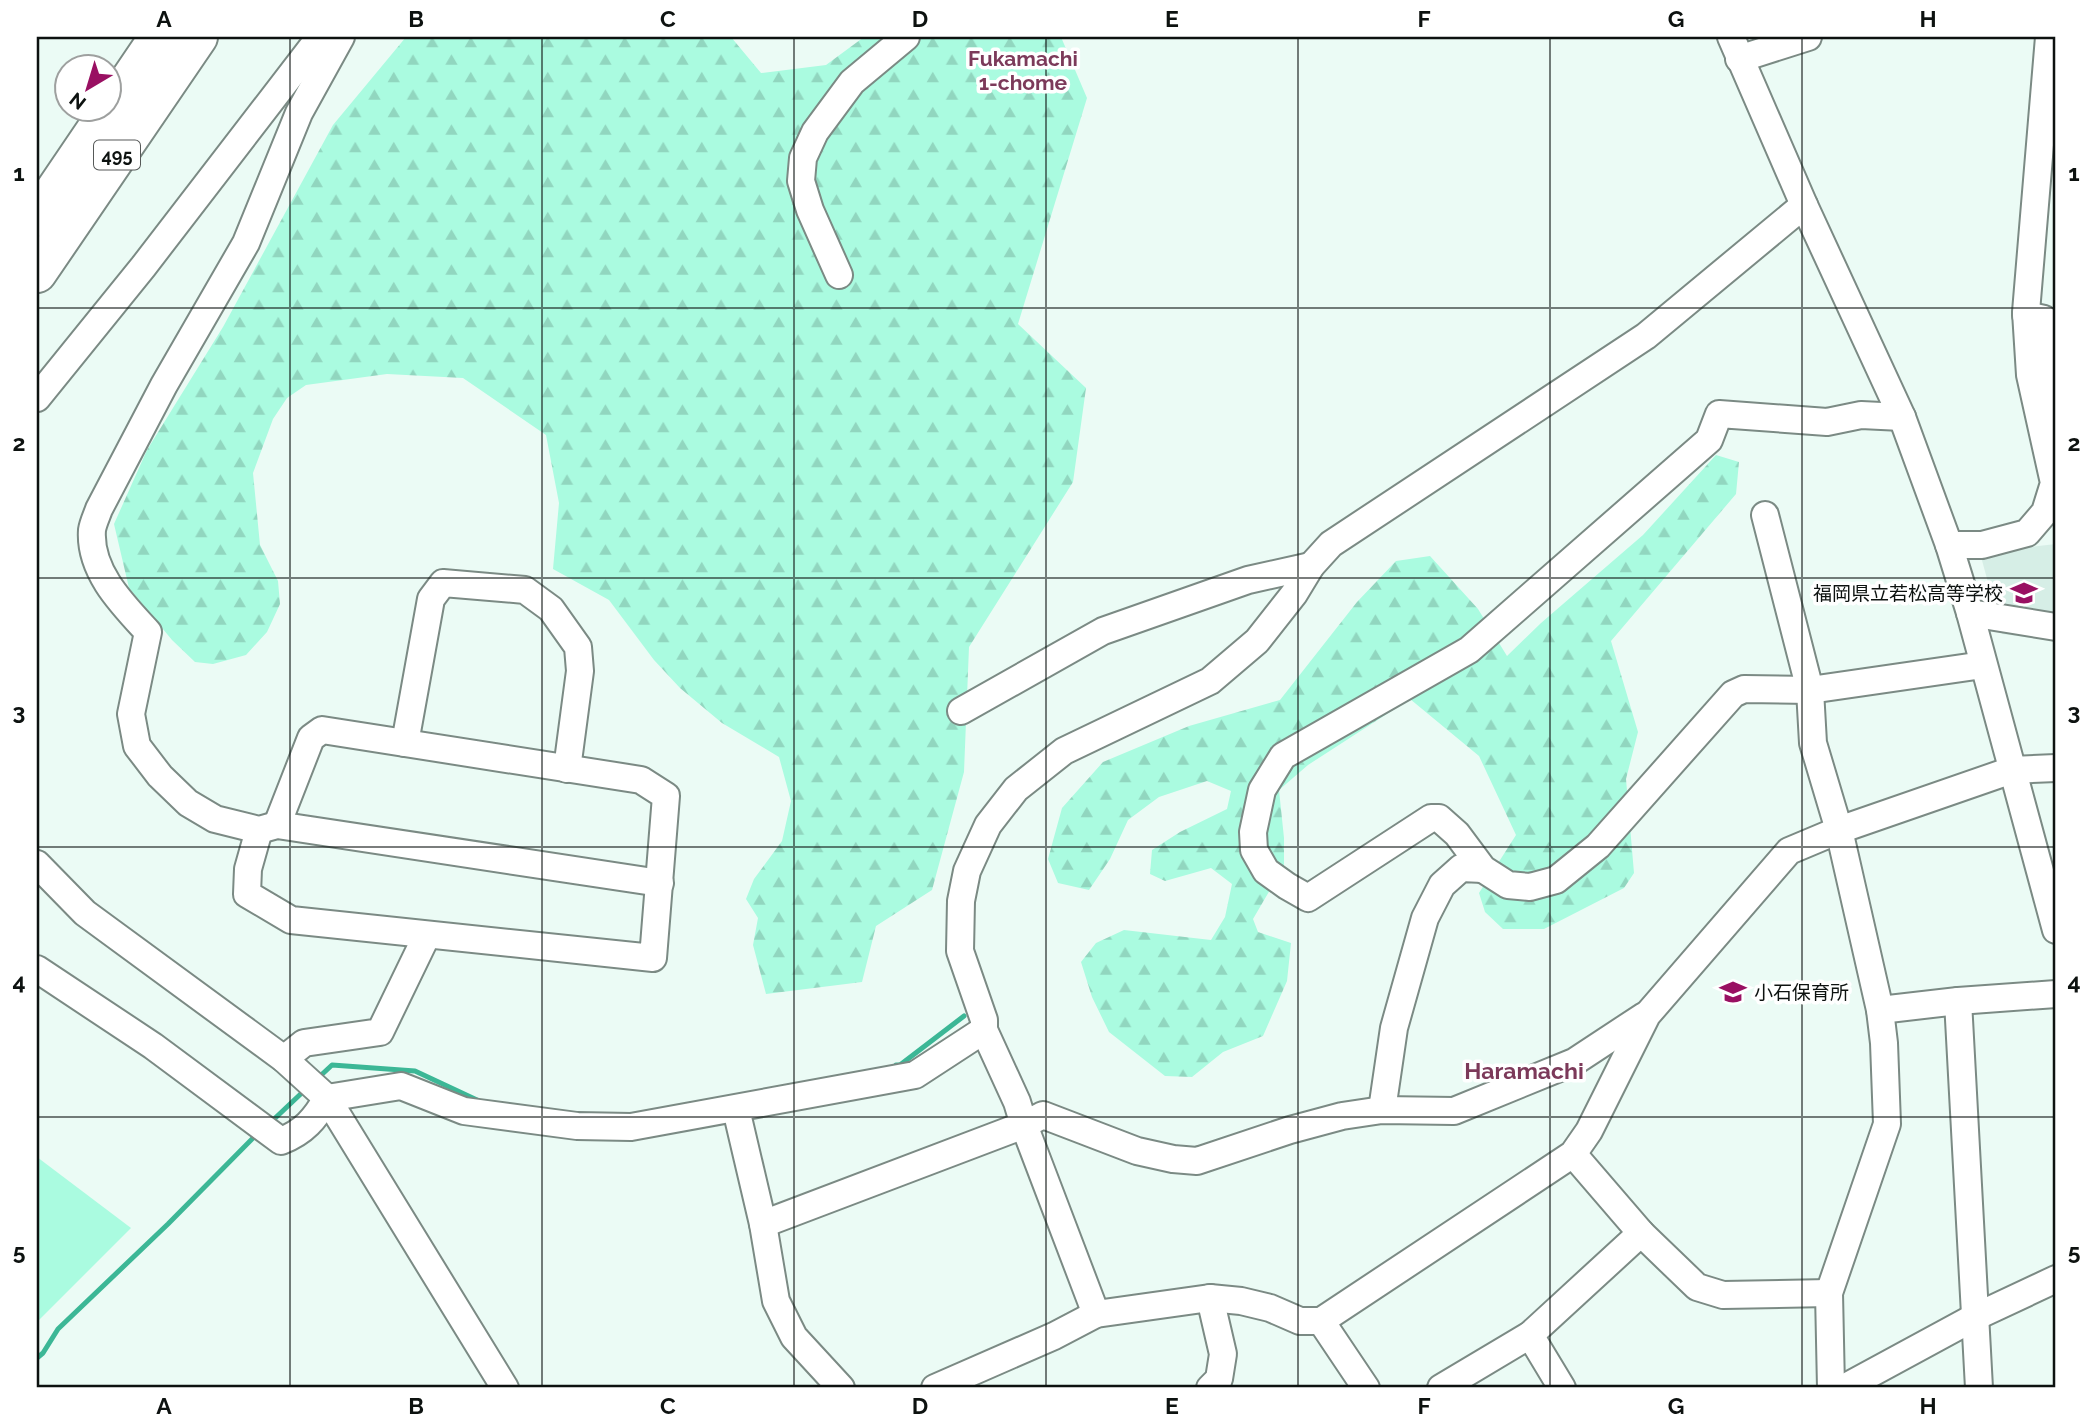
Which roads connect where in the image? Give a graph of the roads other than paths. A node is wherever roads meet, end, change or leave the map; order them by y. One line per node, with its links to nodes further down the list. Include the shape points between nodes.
1 (159, 37): 10 (highway, 495)
2 (198, 37): 11 (highway, 495)
3 (320, 37): 14 (street)
4 (341, 37): 30 (street, via 299,113 246,243 164,385 92,529 96,564 122,605 148,632 131,715 137,746 188,803 215,819)
5 (906, 37): 12 (street, via 852,82 815,132 803,158 801,181)
6 (1808, 37): 8 (street)
7 (2049, 37): 13 (street)
8 (1735, 48): 9 (street)
9 (1804, 205): 15 (street); 20 (street, via 1647,336 1331,544)
10 (37, 217)
11 (37, 274)
12 (839, 275)
13 (2026, 315): 16 (street, via 2045,319); 18 (street, via 2030,375 2053,483)
14 (37, 398)
15 (1902, 417): 19 (street); 33 (street, via 1861,415 1827,422 1719,414 1709,440 1469,650 1283,756 1262,790 1254,850 1266,871 1308,898 1431,818 1439,818 1457,834)
16 (2056, 431)
17 (1765, 515): 24 (street)
18 (2050, 517): 19 (street, via 2027,533 1982,545)
19 (1949, 545): 21 (street)
20 (1311, 566): 25 (street, via 1248,580 1103,631); 42 (street, via 1257,641 1210,681 1063,751 1016,789 988,825 967,871 960,951)
21 (1970, 613): 22 (street); 23 (street)
22 (2056, 627)
23 (1983, 665): 24 (street); 29 (street)
24 (1810, 690): 31 (street, via 1813,743); 33 (street, via 1744,689 1733,694 1598,845 1556,880 1530,887 1508,886)
25 (961, 711)
26 (405, 743): 28 (street); 28 (street, via 431,599 443,583 525,590 551,609 578,647 580,671); 30 (street, via 322,730 310,738)
27 (2056, 768): 29 (street)
28 (567, 769): 34 (street, via 641,780 666,796)
29 (2012, 770): 31 (street); 35 (street)
30 (268, 827): 34 (street); 36 (street, via 248,869 247,894 291,920)
31 (1839, 830): 40 (street); 41 (street, via 1789,852)
32 (37, 864): 43 (street, via 85,913)
33 (1483, 869): 46 (street, via 1461,868 1442,885 1425,918 1394,1028)
34 (660, 883): 36 (street, via 653,958)
35 (2056, 930)
36 (427, 935): 43 (street, via 380,1032 304,1043)
37 (37, 969): 44 (street, via 153,1046 281,1141 305,1129)
38 (2056, 994): 39 (street)
39 (1958, 1001): 40 (street); 55 (street)
40 (1880, 1010): 52 (street, via 1887,1124)
41 (1647, 1015): 46 (street, via 1574,1062 1454,1111); 48 (street)
42 (984, 1030): 45 (street, via 915,1075); 47 (street)
43 (292, 1066): 44 (street)
44 (327, 1098): 45 (street, via 401,1086 464,1111 577,1126 631,1127); 58 (street)
45 (736, 1109): 49 (street)
46 (1382, 1110): 47 (street, via 1290,1130 1197,1161 1137,1151 1043,1115)
47 (1024, 1125): 49 (street); 54 (street)
48 (1573, 1154): 50 (street); 56 (street)
49 (763, 1224): 59 (street, via 776,1300 794,1336)
50 (1641, 1233): 52 (street, via 1697,1287 1723,1294); 57 (street)
51 (2056, 1279): 55 (street)
52 (1829, 1293): 65 (street)
53 (1210, 1298): 54 (street); 56 (street, via 1270,1308 1300,1321); 61 (street, via 1223,1354 1219,1379)
54 (1096, 1314): 60 (street)
55 (1975, 1317): 66 (street); 67 (street)
56 (1321, 1321): 62 (street)
57 (1530, 1335): 63 (street); 64 (street)
58 (505, 1388)
59 (841, 1388)
60 (935, 1388)
61 (1210, 1388)
62 (1366, 1388)
63 (1441, 1388)
64 (1562, 1388)
65 (1831, 1388)
66 (1844, 1388)
67 (1979, 1388)

